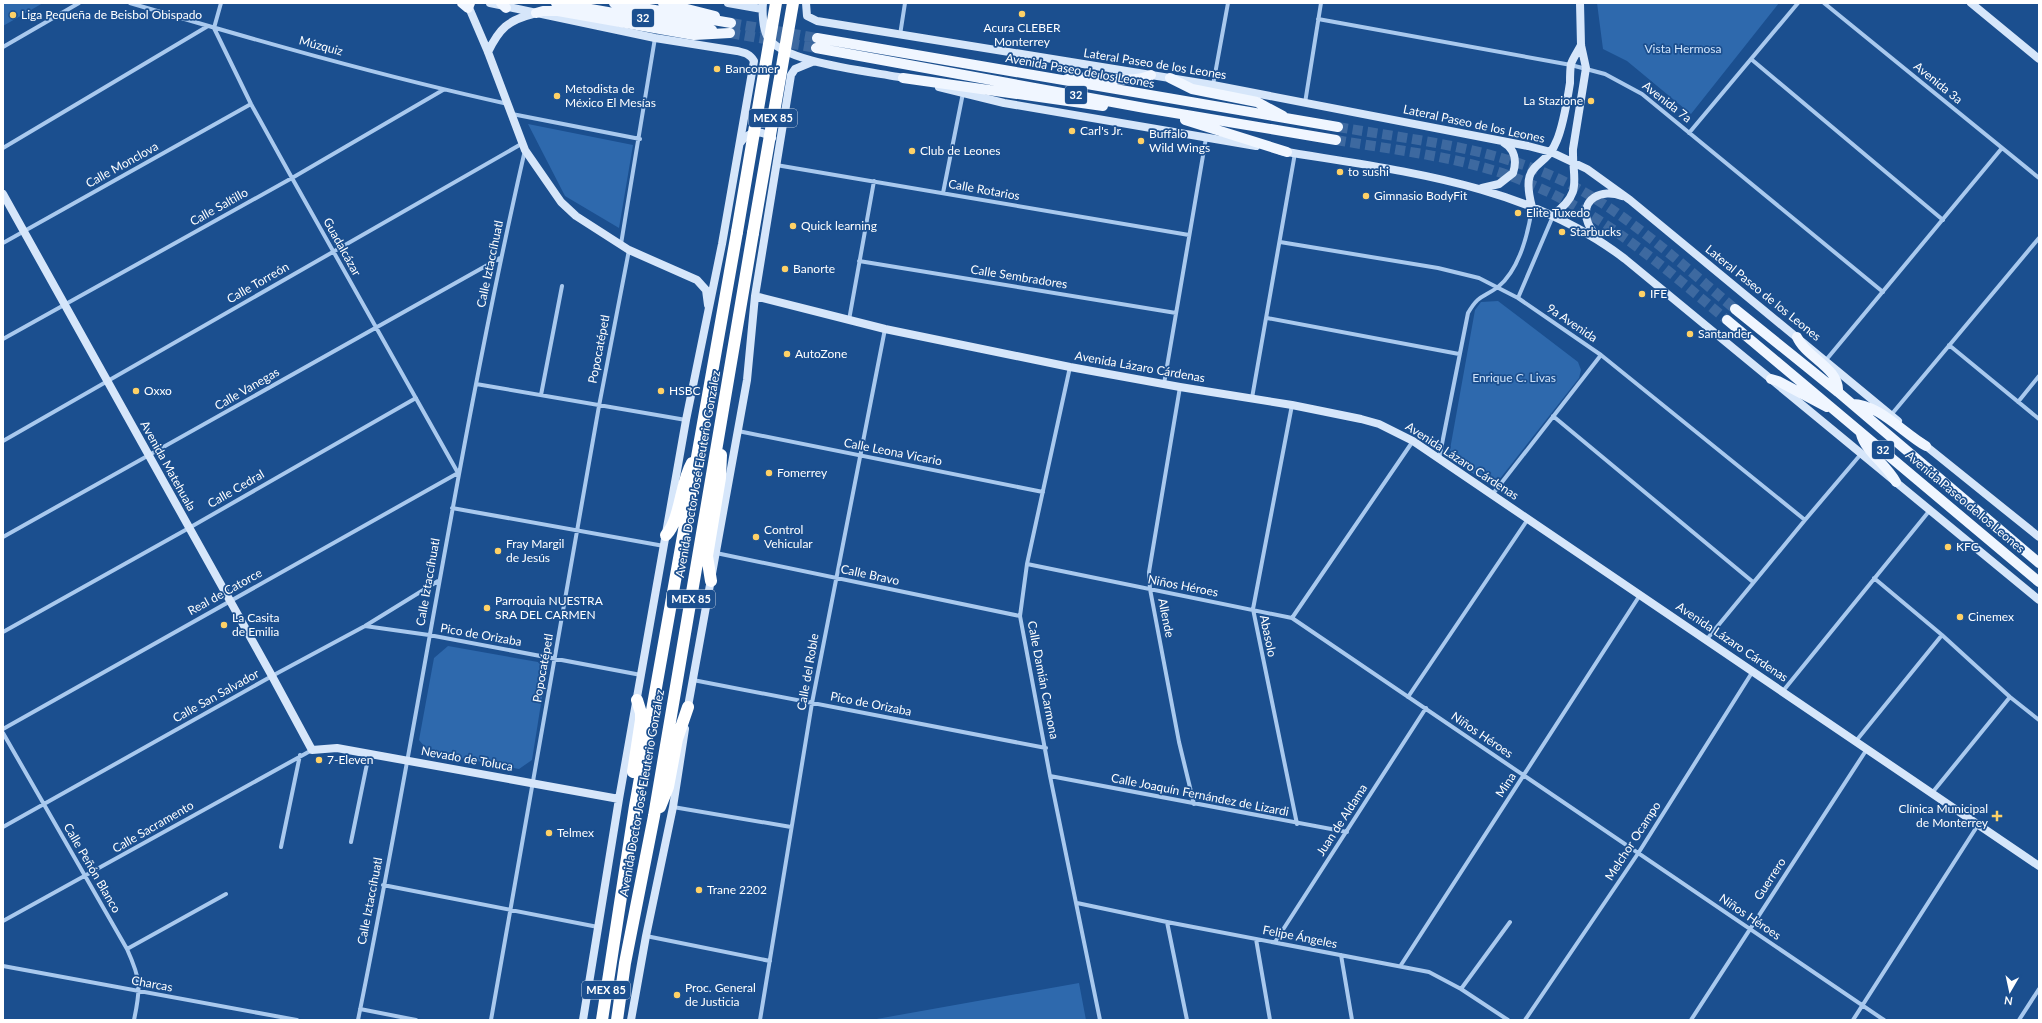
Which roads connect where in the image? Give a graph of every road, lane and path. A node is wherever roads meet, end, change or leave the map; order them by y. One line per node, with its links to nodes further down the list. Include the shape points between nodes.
1 (79, 3): 30 (street)
2 (130, 3): 24 (street, Múzquiz)
3 (221, 3): 26 (street)
4 (490, 3): 20 (street)
5 (556, 3): 25 (main road, 32)
6 (614, 3): 25 (main road, 32)
7 (663, 3): 25 (main road, via 716,16)
8 (728, 3): 21 (street)
9 (776, 3): 134 (highway, Avenida Doctor José Eleuterio González / MEX 85, bridge)
10 (793, 3): 131 (highway, Avenida Doctor José Eleuterio González / MEX 85, bridge)
11 (806, 3): 27 (street, Lateral Paseo de los Leones, via 808,17 817,21)
12 (905, 3): 27 (street)
13 (1228, 3): 41 (street)
14 (1320, 3): 23 (street)
15 (1580, 3): 29 (street)
16 (1798, 3): 32 (street)
17 (1824, 3): 61 (street, Avenida 3a)
18 (1971, 3): 33 (street)
19 (467, 4): 31 (street)
20 (504, 5): 22 (street)
21 (763, 6): 34 (street, via 767,37 776,46)
22 (536, 13): 25 (main road, via 558,11 694,35 717,35); 28 (street); 31 (street, via 503,26)
23 (1318, 18): 35 (street, Avenida 7a); 46 (street)
24 (208, 26): 26 (street, Múzquiz); 60 (street)
25 (729, 27)
26 (214, 28): 42 (street, Múzquiz); 47 (street, Guadalcázar)
27 (900, 35): 37 (street, Lateral Paseo de los Leones)
28 (655, 38): 44 (street, via 747,53 754,61); 56 (street)
29 (1581, 45): 35 (street); 36 (street)
30 (3, 47)
31 (488, 52): 48 (street)
32 (1751, 59): 53 (street); 76 (street)
33 (2039, 59)
34 (812, 62): 38 (street); 45 (street, via 795,69 791,75)
35 (1571, 65): 36 (street, Avenida 7a); 64 (street, via 1561,129)
36 (1586, 68): 53 (street, Avenida 7a, via 1605,74 1642,94); 65 (street)
37 (1151, 76): 39 (street, Lateral Paseo de los Leones); 40 (main road, via 1138,80 1086,76)
38 (903, 78): 43 (street); 49 (main road, via 1083,104)
39 (1170, 78): 41 (street, Lateral Paseo de los Leones); 51 (main road, via 1192,89 1257,102)
40 (1061, 81): 49 (main road, Avenida Paseo de los Leones / 32, via 817,43); 51 (main road, Avenida Paseo de los Leones / 32)
41 (1213, 86): 46 (street, Lateral Paseo de los Leones)
42 (443, 90): 48 (street, Múzquiz); 67 (street, Calle Saltillo)
43 (963, 93): 54 (street, via 1004,103); 71 (street)
44 (748, 94): 45 (street, via 765,103 781,100); 58 (street)
45 (788, 95): 62 (street)
46 (1305, 103): 55 (street, Lateral Paseo de los Leones)
47 (252, 104): 67 (street, Guadalcázar); 77 (street, Calle Monclova)
48 (508, 104): 50 (street)
49 (1145, 108): 57 (main road, Avenida Paseo de los Leones / 32); 63 (main road)
50 (512, 114): 56 (street); 59 (street)
51 (1288, 118): 52 (main road, Avenida Paseo de los Leones / 32)
52 (1338, 127)
53 (1689, 132): 90 (street, Avenida 7a)
54 (1206, 138): 63 (street); 78 (street)
55 (1492, 138): 64 (street, Lateral Paseo de los Leones); 70 (street, via 1510,147 1515,157 1515,166 1507,180)
56 (640, 139): 83 (street)
57 (1336, 140)
58 (739, 144): 62 (street, via 746,135 756,132 767,134 775,140); 96 (street)
59 (524, 146): 83 (street, via 548,184 576,216); 85 (street, Calle Torreón); 86 (street, Calle Iztaccíhuatl)
60 (3, 148)
61 (2002, 148): 68 (street, Avenida 3a); 76 (street)
62 (779, 150): 66 (street)
63 (1291, 152): 70 (street); 82 (street)
64 (1551, 152): 65 (street, Lateral Paseo de los Leones); 74 (street, via 1530,172 1528,182)
65 (1573, 162): 73 (street, Lateral Paseo de los Leones, via 1603,179); 75 (street, via 1574,192 1568,202)
66 (776, 164): 69 (street, Calle Rotarios); 91 (street)
67 (292, 178): 85 (street, Guadalcázar); 93 (street, Calle Saltillo)
68 (2039, 178)
69 (874, 181): 71 (street, Calle Rotarios); 87 (street)
70 (1481, 188): 74 (street)
71 (943, 193): 78 (street, Calle Rotarios)
72 (3, 194): 77 (street, Avenida Matehuala)
73 (1630, 200): 80 (street, via 1606,192 1597,194 1591,200 1586,216 1588,224); 102 (street, Lateral Paseo de los Leones)
74 (1532, 207): 75 (street); 89 (street, via 1529,226 1518,259)
75 (1553, 215): 80 (street); 92 (street)
76 (1943, 220): 90 (street)
77 (24, 231): 81 (street, Calle Monclova); 93 (street, Avenida Matehuala)
78 (1189, 235): 95 (street)
79 (2039, 238): 104 (street)
80 (1599, 240): 110 (street)
81 (3, 242)
82 (1280, 242): 89 (street, 9a Avenida, via 1438,268 1478,278); 97 (street)
83 (621, 244): 84 (street)
84 (629, 250): 96 (street, via 703,285); 122 (street, Popocatépetl)
85 (334, 252): 100 (street, Guadalcázar); 111 (street, Calle Torreón)
86 (500, 258): 100 (street, Calle Vanegas); 112 (street, Calle Iztaccíhuatl)
87 (859, 261): 95 (street, Calle Sembradores); 98 (street)
88 (562, 286): 116 (street)
89 (1497, 287): 92 (street, 9a Avenida); 105 (street, via 1473,304 1468,313)
90 (1883, 292): 107 (street)
91 (755, 296): 98 (street, Avenida Lázaro Cárdenas); 128 (street, via 747,380)
92 (1518, 298): 106 (street, 9a Avenida)
93 (64, 304): 103 (street, Calle Saltillo); 111 (street, Avenida Matehuala)
94 (1735, 309): 115 (main road, Avenida Paseo de los Leones / 32)
95 (1176, 313): 113 (street)
96 (708, 318): 127 (street, Avenida Doctor José Eleuterio González)
97 (1267, 318): 105 (street); 118 (street)
98 (849, 320): 101 (street, Avenida Lázaro Cárdenas)
99 (1727, 320): 123 (main road, Avenida Paseo de los Leones / 32)
100 (376, 327): 117 (street, Guadalcázar); 137 (street, Calle Vanegas)
101 (885, 329): 108 (street, Avenida Lázaro Cárdenas); 136 (street, Calle del Roble)
102 (1797, 337): 107 (street, Lateral Paseo de los Leones); 115 (main road, via 1833,375 1838,382)
103 (3, 339)
104 (1949, 345): 119 (street); 124 (street)
105 (1459, 354): 138 (street)
106 (1601, 355): 125 (street); 146 (street, 9a Avenida)
107 (1826, 360): 124 (street, Lateral Paseo de los Leones)
108 (1070, 367): 113 (street, Avenida Lázaro Cárdenas); 141 (street, Calle Damián Carmona)
109 (2039, 376): 119 (street)
110 (1771, 379): 123 (main road, via 1818,404); 135 (street)
111 (106, 382): 130 (street, Calle Torreón); 137 (street, Avenida Matehuala)
112 (476, 384): 116 (street); 139 (street, Calle Iztaccíhuatl)
113 (1164, 384): 114 (street, Avenida Lázaro Cárdenas)
114 (1180, 388): 118 (street, Avenida Lázaro Cárdenas); 161 (street, Allende, via 1151,556)
115 (1838, 392): 120 (main road, Avenida Paseo de los Leones / 32)
116 (541, 395): 122 (street)
117 (416, 398): 139 (street, Guadalcázar); 147 (street, Calle Cedral)
118 (1252, 398): 121 (street, Avenida Lázaro Cárdenas)
119 (2018, 402): 126 (street)
120 (1852, 404): 133 (main road, via 1874,409); 153 (main road, Avenida Paseo de los Leones / 32)
121 (1292, 405): 132 (street, Avenida Lázaro Cárdenas, via 1379,424); 165 (street, Abasolo)
122 (598, 406): 127 (street); 148 (street, Popocatépetl)
123 (1834, 409): 129 (main road, Avenida Paseo de los Leones / 32)
124 (1891, 414): 133 (street, Lateral Paseo de los Leones)
125 (1553, 416): 142 (street); 159 (street)
126 (2039, 419)
127 (686, 420): 151 (street, Avenida Doctor José Eleuterio González)
128 (738, 431): 136 (street, Calle Leona Vicario); 152 (street)
129 (1861, 432): 140 (main road, via 1864,443 1884,464); 160 (main road, Avenida Paseo de los Leones / 32)
130 (3, 440)
131 (718, 440): 158 (highway, via 721,468 707,556); 204 (highway, Avenida Doctor José Eleuterio González / MEX 85)
132 (1413, 441): 138 (street, Avenida Lázaro Cárdenas); 167 (street)
133 (1926, 446): 150 (street, Lateral Paseo de los Leones)
134 (698, 453): 151 (highway, via 687,472 674,523); 202 (highway, Avenida Doctor José Eleuterio González / MEX 85)
135 (1861, 454): 140 (street); 146 (street)
136 (860, 455): 141 (street, Calle Leona Vicario); 156 (street, Calle del Roble)
137 (149, 456): 147 (street, Avenida Matehuala); 149 (street, Calle Vanegas)
138 (1439, 459): 142 (street, Avenida Lázaro Cárdenas)
139 (458, 473): 143 (street, Calle Iztaccíhuatl); 164 (street, Real de Catorce)
140 (1896, 482): 144 (street)
141 (1043, 492): 154 (street, Calle Damián Carmona)
142 (1492, 495): 145 (street, Avenida Lázaro Cárdenas)
143 (452, 508): 148 (street); 157 (street, Calle Iztaccíhuatl)
144 (1930, 510): 155 (street); 163 (street)
145 (1528, 519): 162 (street, Avenida Lázaro Cárdenas); 179 (street)
146 (1804, 520): 159 (street)
147 (189, 528): 164 (street, Avenida Matehuala); 169 (street, Calle Cedral)
148 (577, 531): 151 (street); 173 (street, Popocatépetl)
149 (3, 537)
150 (2039, 537)
151 (665, 541): 175 (street, Avenida Doctor José Eleuterio González)
152 (716, 553): 156 (street, Calle Bravo); 158 (street)
153 (2039, 563)
154 (1028, 564): 161 (street, Niños Héroes); 166 (street, Calle Damián Carmona)
155 (1874, 578): 170 (street); 178 (street)
156 (836, 579): 166 (street, Calle Bravo); 182 (street, Calle del Roble)
157 (438, 581): 168 (street, Calle San Salvador); 171 (street, Calle Iztaccíhuatl)
158 (711, 581): 177 (street)
159 (1753, 582): 172 (street)
160 (2039, 582)
161 (1150, 590): 165 (street, Niños Héroes); 200 (street, Allende, via 1179,742)
162 (1640, 595): 172 (street, Avenida Lázaro Cárdenas); 195 (street, Mina)
163 (2039, 600)
164 (229, 601): 176 (street, Avenida Matehuala); 186 (street, Real de Catorce)
165 (1253, 609): 167 (street, Niños Héroes); 205 (street, Abasolo)
166 (1020, 616): 189 (street, Calle Damián Carmona)
167 (1292, 618): 179 (street, Niños Héroes)
168 (365, 626): 171 (street, Pico de Orizaba); 176 (street, Calle San Salvador)
169 (3, 632)
170 (1942, 635): 180 (street); 188 (street)
171 (429, 636): 173 (street, Pico de Orizaba); 194 (street, Calle Iztaccíhuatl)
172 (1707, 639): 174 (street, Avenida Lázaro Cárdenas)
173 (555, 658): 175 (street, Pico de Orizaba); 197 (street, Popocatépetl)
174 (1753, 671): 178 (street, Avenida Lázaro Cárdenas); 212 (street, Melchor Ocampo)
175 (641, 675): 181 (street, Avenida Doctor José Eleuterio González)
176 (272, 676): 191 (street, Avenida Matehuala); 201 (street, Calle San Salvador)
177 (693, 680): 182 (street, Pico de Orizaba); 183 (street)
178 (1782, 691): 188 (street, Avenida Lázaro Cárdenas)
179 (1408, 697): 184 (street, Niños Héroes)
180 (2010, 697): 185 (street); 198 (street)
181 (637, 700): 199 (street, Avenida Doctor José Eleuterio González); 202 (highway, via 641,720 630,793)
182 (812, 703): 189 (street, Pico de Orizaba); 207 (street, Calle del Roble)
183 (688, 707): 203 (street); 204 (highway, via 677,739 668,787)
184 (1426, 708): 195 (street, Niños Héroes); 209 (street, Juan de Aldama)
185 (2039, 720)
186 (3, 728)
187 (3, 733): 201 (street, Calle Peñón Blanco)
188 (1856, 741): 190 (street, Avenida Lázaro Cárdenas)
189 (1046, 748): 196 (street, Calle Damián Carmona)
190 (1867, 748): 198 (street, Avenida Lázaro Cárdenas); 223 (street, Guerrero)
191 (312, 750): 192 (street, Nevado de Toluca, via 329,748); 193 (street, Calle Sacramento)
192 (370, 754): 194 (street, Nevado de Toluca); 210 (street)
193 (300, 755): 211 (street); 214 (street, Calle Sacramento)
194 (408, 761): 197 (street, Nevado de Toluca); 215 (street, Calle Iztaccíhuatl)
195 (1525, 775): 212 (street, Niños Héroes); 230 (street, Mina)
196 (1050, 776): 200 (street, Calle Joaquín Fernández de Lizardi); 217 (street, Calle Damián Carmona)
197 (533, 783): 199 (street, Nevado de Toluca); 218 (street, Popocatépetl)
198 (1932, 793): 206 (street, Avenida Lázaro Cárdenas)
199 (619, 799): 222 (street, Avenida Doctor José Eleuterio González)
200 (1194, 804): 205 (street, Calle Joaquín Fernández de Lizardi)
201 (44, 805): 208 (street, Calle San Salvador); 214 (street, Calle Peñón Blanco)
202 (635, 806): 243 (highway, Avenida Doctor José Eleuterio González / MEX 85)
203 (674, 807): 207 (street); 224 (street)
204 (654, 816): 244 (highway, Avenida Doctor José Eleuterio González / MEX 85, via 625,963)
205 (1297, 824): 209 (street, Calle Joaquín Fernández de Lizardi)
206 (1978, 824): 213 (street, Avenida Lázaro Cárdenas); 235 (street)
207 (791, 826): 229 (street, Calle del Roble)
208 (3, 827)
209 (1347, 832): 226 (street, Juan de Aldama)
210 (351, 842)
211 (281, 847)
212 (1639, 852): 223 (street, Niños Héroes); 252 (street, Melchor Ocampo)
213 (2039, 866)
214 (86, 876): 219 (street, Calle Sacramento); 227 (street, Calle Peñón Blanco)
215 (383, 885): 218 (street); 236 (street, Calle Iztaccíhuatl)
216 (226, 894): 227 (street)
217 (1077, 903): 220 (street, Felipe Ángeles); 247 (street, Calle Damián Carmona)
218 (510, 910): 222 (street); 241 (street, Popocatépetl)
219 (3, 922)
220 (1167, 922): 225 (street, Felipe Ángeles); 248 (street)
221 (1510, 922): 232 (street)
222 (598, 927): 242 (street, Avenida Doctor José Eleuterio González)
223 (1750, 928): 235 (street, Niños Héroes); 253 (street, Guerrero)
224 (646, 936): 229 (street); 245 (street)
225 (1256, 939): 226 (street, Felipe Ángeles); 249 (street)
226 (1275, 942): 228 (street, Felipe Ángeles)
227 (127, 949): 234 (street, Calle Peñón Blanco, via 138,973)
228 (1341, 955): 230 (street, Felipe Ángeles); 250 (street)
229 (770, 961): 246 (street, Calle del Roble)
230 (1401, 965): 232 (street, Felipe Ángeles, via 1429,972)
231 (3, 966): 234 (street, Charcas)
232 (1460, 989): 251 (street, Felipe Ángeles)
233 (2039, 989): 256 (street)
234 (140, 992): 237 (street, Calle Peñón Blanco); 238 (street, Charcas)
235 (1863, 1006): 254 (street); 255 (street, Niños Héroes)
236 (360, 1009): 239 (street, Calle Iztaccíhuatl); 240 (street)
237 (134, 1020)
238 (298, 1020)
239 (358, 1020)
240 (416, 1020)
241 (491, 1020)
242 (583, 1020)
243 (602, 1020)
244 (617, 1020)
245 (631, 1020)
246 (760, 1020)
247 (1100, 1020)
248 (1187, 1020)
249 (1270, 1020)
250 (1352, 1020)
251 (1508, 1020)
252 (1525, 1020)
253 (1691, 1020)
254 (1853, 1020)
255 (1884, 1020)
256 (2019, 1020)

